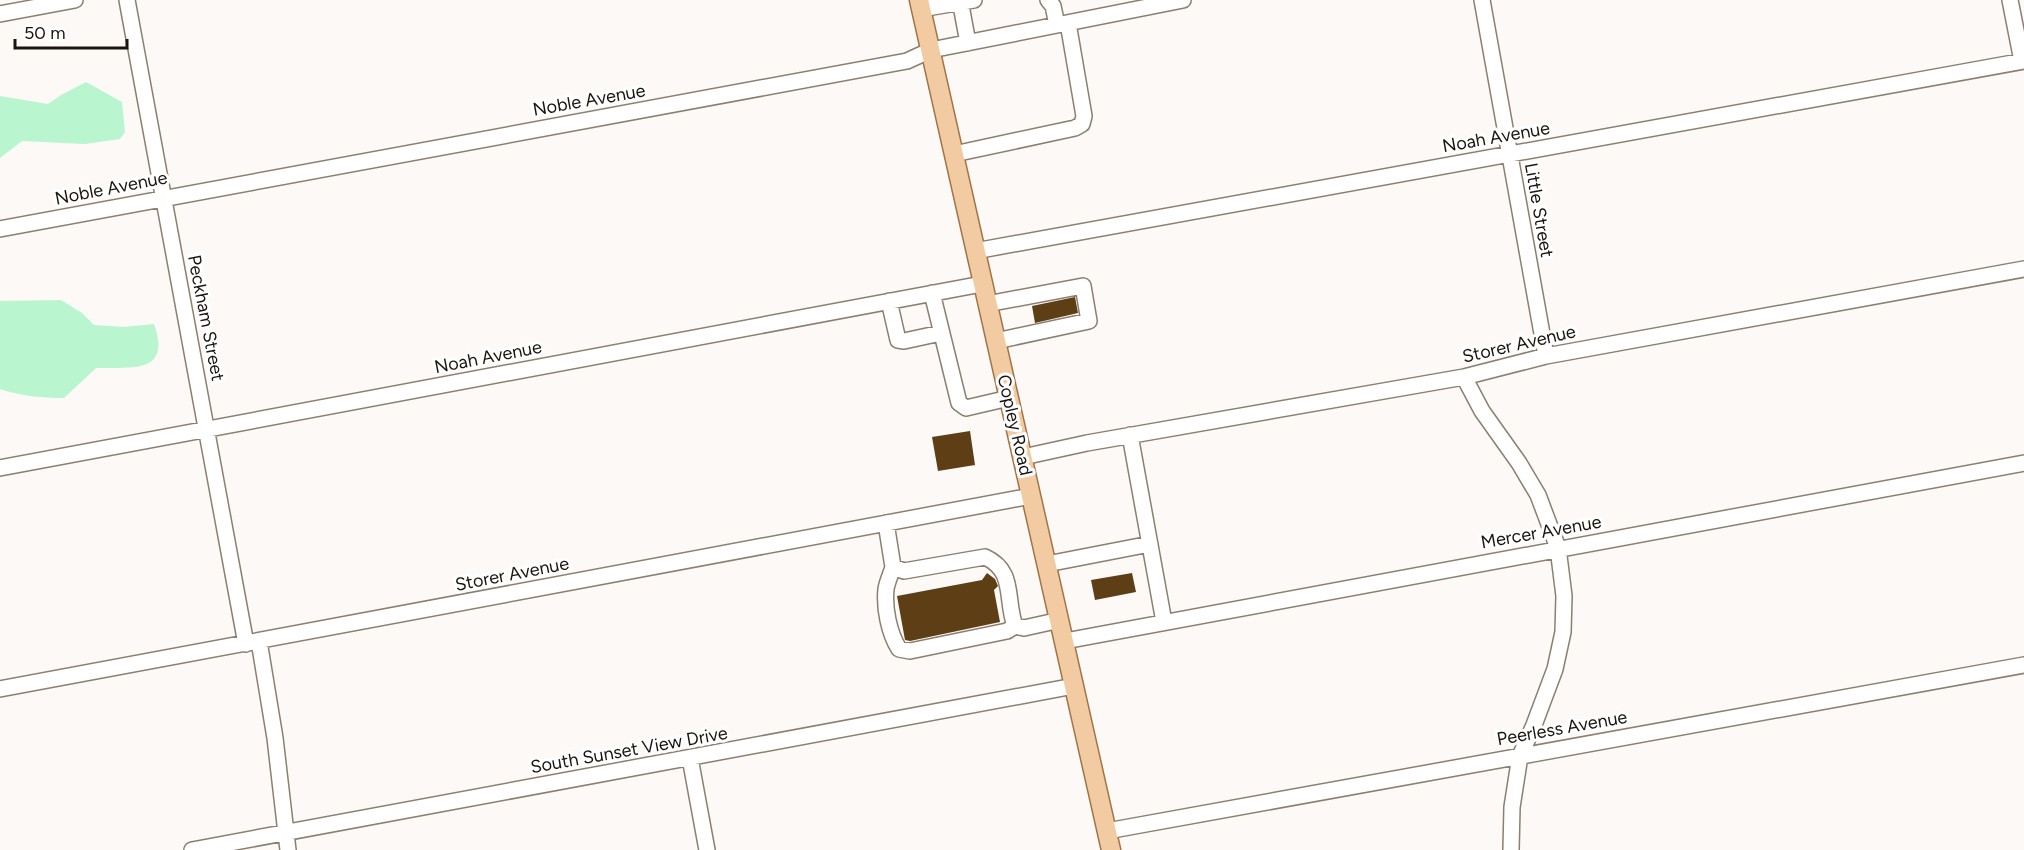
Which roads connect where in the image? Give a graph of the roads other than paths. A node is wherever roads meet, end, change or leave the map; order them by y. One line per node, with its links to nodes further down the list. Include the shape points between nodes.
1 (75, 0): 9 (street)
2 (127, 0): 16 (street, Peckham Street)
3 (1048, 0): 10 (street)
4 (1183, 0): 10 (street, Noble Avenue)
5 (1482, 0): 15 (street, Little Street)
6 (2010, 0): 13 (street)
7 (965, 1): 8 (street); 11 (street)
8 (920, 5): 12 (main road, Copley Road)
9 (0, 14)
10 (1062, 24): 11 (street, Noble Avenue); 14 (street, via 1084,116 1082,124)
11 (968, 43): 12 (street, Noble Avenue)
12 (931, 50): 14 (main road, Copley Road); 16 (street, Noble Avenue, via 907,61)
13 (2023, 61): 15 (street, Noah Avenue)
14 (954, 154): 18 (main road, Copley Road)
15 (1510, 155): 18 (street, Noah Avenue); 26 (street, Little Street)
16 (164, 198): 17 (street, Noble Avenue); 29 (street, Peckham Street)
17 (0, 229)
18 (975, 251): 20 (main road, Copley Road)
19 (2024, 269): 26 (street, Storer Avenue)
20 (982, 284): 21 (street, Noah Avenue); 23 (main road, Copley Road)
21 (932, 293): 22 (street, Noah Avenue); 24 (street)
22 (889, 301): 24 (street, via 898,340); 29 (street, Noah Avenue)
23 (987, 304): 25 (main road, Copley Road); 25 (street, via 1083,286 1089,321)
24 (941, 333): 28 (street, via 959,403 966,408)
25 (996, 341): 28 (main road, Copley Road)
26 (1546, 356): 27 (street, Storer Avenue)
27 (1464, 377): 30 (street, Storer Avenue); 37 (street, via 1482,411 1533,484)
28 (1009, 398): 31 (main road, Copley Road)
29 (207, 430): 33 (street, Noah Avenue); 44 (street, Peckham Street)
30 (1130, 435): 31 (street, Storer Avenue); 36 (street)
31 (1023, 457): 34 (main road, Copley Road)
32 (2024, 463): 37 (street, Mercer Avenue)
33 (0, 468)
34 (1031, 496): 35 (street, Storer Avenue); 38 (main road, Copley Road)
35 (886, 523): 39 (street); 44 (street, Storer Avenue)
36 (1150, 544): 38 (street); 41 (street)
37 (1558, 548): 41 (street, Mercer Avenue); 48 (street, via 1564,596 1559,656)
38 (1047, 564): 40 (main road, Copley Road)
39 (893, 567): 42 (street, via 904,571 985,557 996,562 1005,574); 42 (street, via 886,589 887,609 899,649 910,651)
40 (1060, 621): 42 (street); 43 (main road, Copley Road)
41 (1164, 622): 43 (street, Mercer Avenue)
42 (1016, 626)
43 (1065, 641): 46 (main road, Copley Road)
44 (253, 643): 47 (street, Storer Avenue); 51 (street, Peckham Street, via 275,738)
45 (2024, 665): 48 (street, Peerless Avenue)
46 (1074, 686): 49 (street, South Sunset View Drive); 50 (main road, Copley Road)
47 (0, 689)
48 (1520, 756): 50 (street, Peerless Avenue); 56 (street, via 1512,807)
49 (690, 758): 51 (street, South Sunset View Drive); 54 (street)
50 (1107, 831): 55 (main road, Copley Road)
51 (285, 833): 52 (street, South Sunset View Drive); 53 (street, Peckham Street)
52 (192, 850)
53 (288, 850)
54 (707, 850)
55 (1111, 850)
56 (1511, 850)

